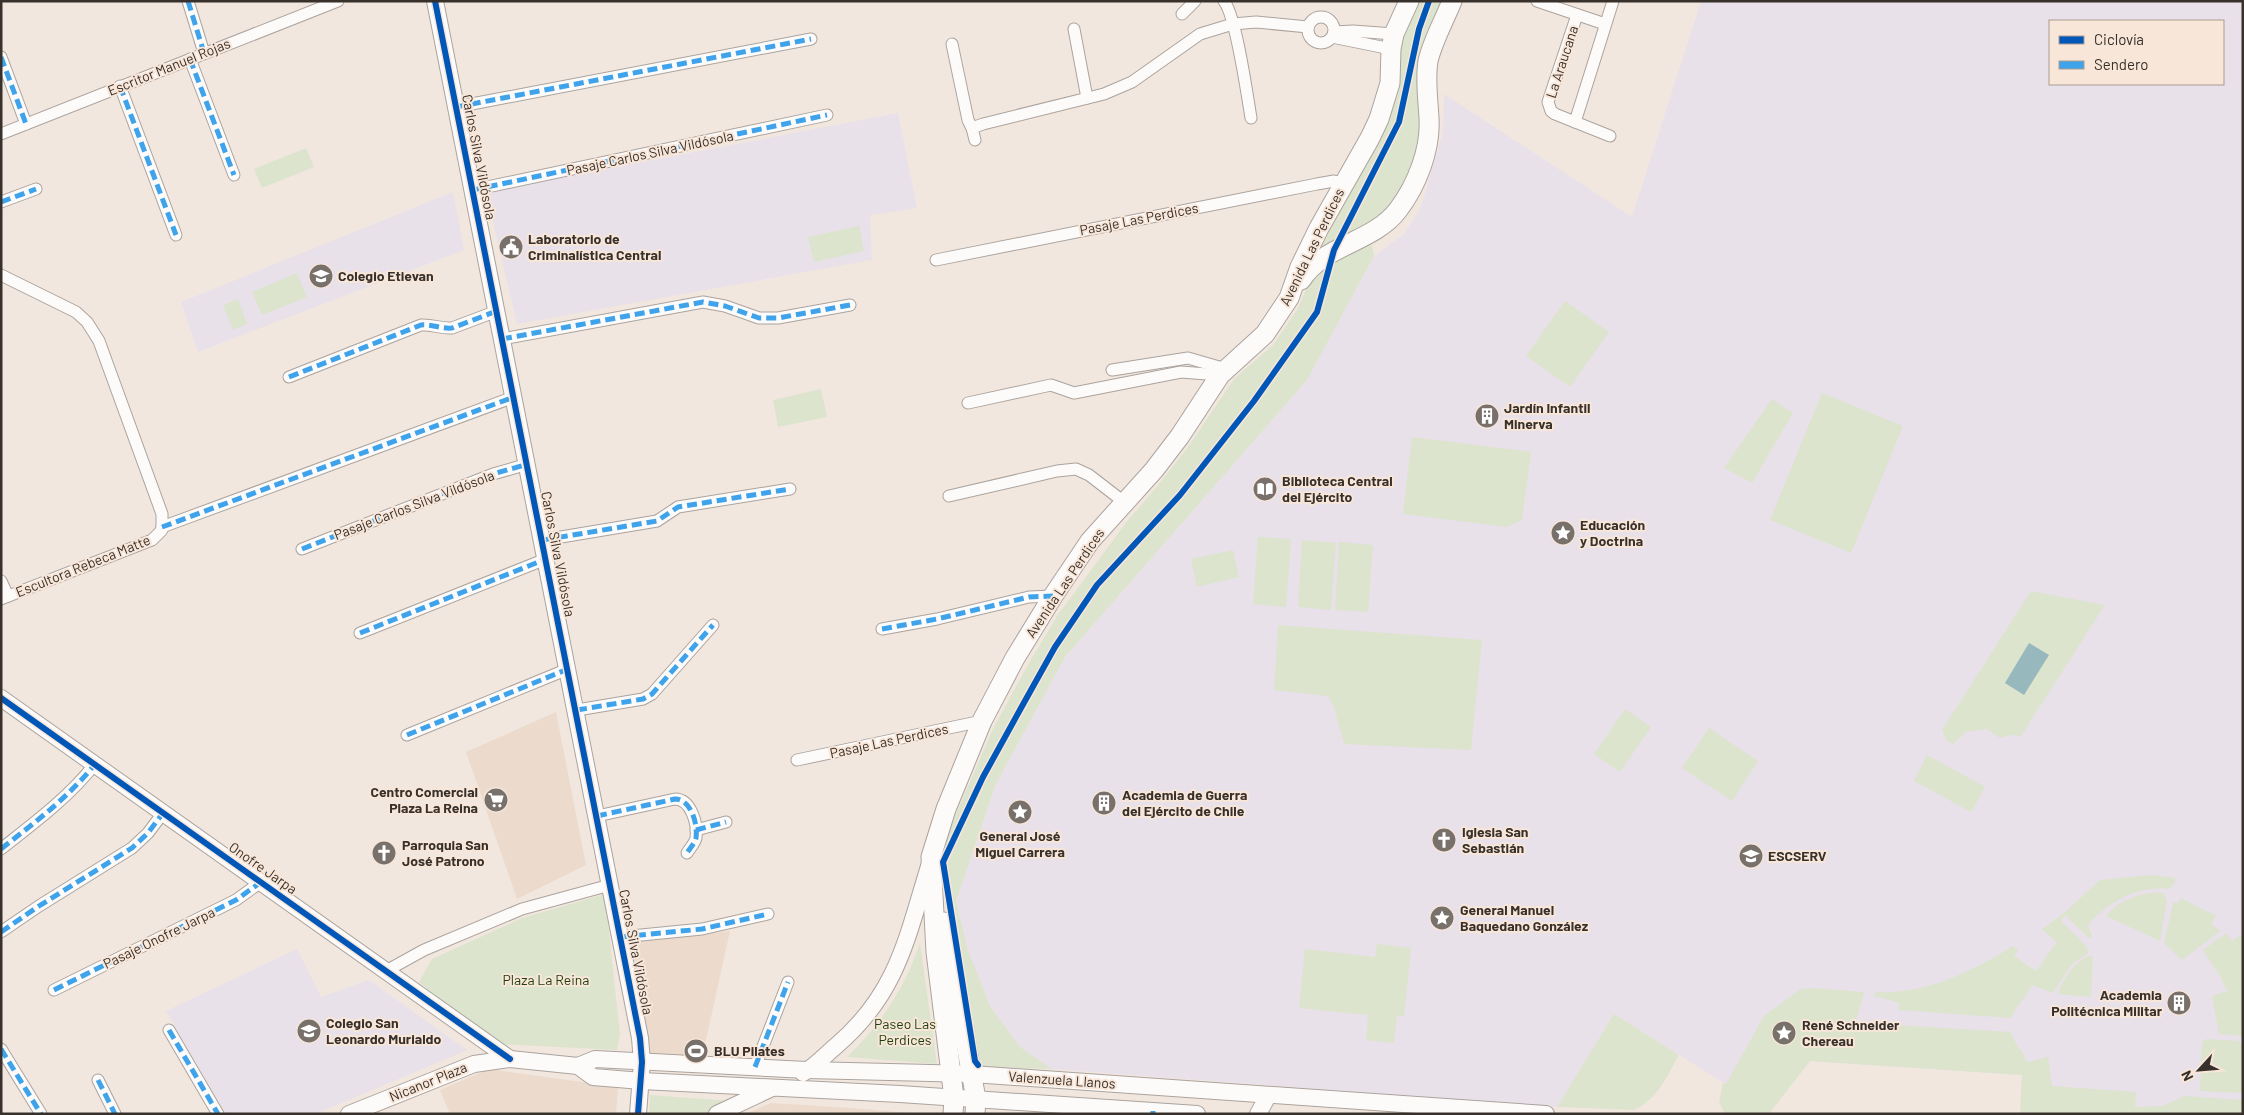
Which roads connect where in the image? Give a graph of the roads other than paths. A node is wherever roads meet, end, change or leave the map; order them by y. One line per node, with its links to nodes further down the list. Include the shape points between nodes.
1 (188, 1): 20 (street)
2 (338, 1): 20 (street, Escritor Manuel Rojas)
3 (435, 1): 25 (street, Carlos Silva Vildósola)
4 (1195, 1): 10 (street)
5 (1224, 1): 12 (street)
6 (1409, 1): 18 (main road, Avenida Las Perdices)
7 (1452, 1): 41 (main road, via 1428,62 1429,128 1425,154 1414,183 1398,211 1384,223)
8 (1538, 1): 11 (street)
9 (1613, 1): 13 (street)
10 (1182, 14)
11 (1577, 15): 13 (street); 28 (street, La Araucana, via 1548,102 1551,112)
12 (1233, 24): 14 (street, via 1256,22); 24 (street, via 1200,34 1132,82); 27 (street)
13 (1605, 24): 28 (street)
14 (1308, 27): 16 (street, via 1308,34 1316,42 1322,43); 16 (street, via 1323,17 1329,20)
15 (1074, 29): 24 (street)
16 (1333, 34): 18 (street, via 1353,30)
17 (811, 39): 25 (street)
18 (1392, 42): 35 (main road, Avenida Las Perdices, via 1386,102 1370,138)
19 (952, 44): 30 (street)
20 (204, 53): 22 (street, Escritor Manuel Rojas)
21 (1, 56): 29 (street)
22 (190, 58): 23 (street, Escritor Manuel Rojas); 34 (street)
23 (120, 86): 29 (street, Escritor Manuel Rojas); 40 (street)
24 (1087, 98): 30 (street)
25 (456, 107): 37 (street, Carlos Silva Vildósola)
26 (827, 115): 37 (street, Pasaje Carlos Silva Vildósola)
27 (1251, 118)
28 (1575, 122): 32 (street, La Araucana)
29 (26, 124): 31 (street, Escritor Manuel Rojas)
30 (972, 128): 33 (street)
31 (1, 134)
32 (1610, 136)
33 (976, 140)
34 (234, 175)
35 (1343, 183): 39 (main road, Avenida Las Perdices); 42 (street, Pasaje Las Perdices, via 1317,184)
36 (36, 189): 38 (street)
37 (473, 190): 46 (street, Carlos Silva Vildósola)
38 (1, 202)
39 (1319, 228): 41 (main road, via 1326,249); 44 (main road, Avenida Las Perdices)
40 (176, 235)
41 (1334, 250): 44 (main road, via 1310,266)
42 (936, 260)
43 (1, 275): 57 (street, via 76,312 92,328 151,482 162,514)
44 (1289, 298): 49 (main road, Avenida Las Perdices, via 1265,334)
45 (850, 305): 47 (street, via 778,318 759,318 703,302)
46 (497, 311): 47 (street, Carlos Silva Vildósola); 50 (street, via 452,328 421,325)
47 (502, 339): 51 (street, Carlos Silva Vildósola)
48 (1112, 370): 49 (street, via 1188,358)
49 (1223, 372): 52 (street, via 1181,372 1074,393 1051,385); 56 (main road, Avenida Las Perdices, via 1180,436)
50 (289, 377)
51 (514, 397): 53 (street, Carlos Silva Vildósola); 57 (street, Escultora Rebeca Matte)
52 (968, 403)
53 (528, 464): 58 (street, Carlos Silva Vildósola); 59 (street, Pasaje Carlos Silva Vildósola, via 492,474)
54 (790, 489): 58 (street, via 678,507 657,521)
55 (948, 496): 56 (street, via 1076,469)
56 (1124, 502): 62 (main road, Avenida Las Perdices, via 1090,541)
57 (162, 528): 63 (street, Escultora Rebeca Matte, via 152,540)
58 (543, 540): 60 (street, Carlos Silva Vildósola)
59 (302, 550)
60 (546, 559): 66 (street); 67 (street, Carlos Silva Vildósola)
61 (1, 581): 63 (street)
62 (1053, 596): 65 (street, via 1029,597); 70 (main road, Avenida Las Perdices)
63 (4, 598)
64 (713, 625): 69 (street, via 652,694 643,699)
65 (882, 629)
66 (360, 633)
67 (568, 669): 69 (street, Carlos Silva Vildósola); 71 (street)
68 (1, 698): 73 (street, Onofre Jarpa)
69 (577, 710): 75 (street, Carlos Silva Vildósola)
70 (982, 721): 72 (street, Pasaje Las Perdices); 80 (main road, Avenida Las Perdices, via 946,809)
71 (407, 735)
72 (797, 760)
73 (95, 764): 74 (street, Onofre Jarpa); 78 (street, via 73,790)
74 (163, 813): 81 (street, Onofre Jarpa); 84 (street, via 132,848)
75 (597, 816): 77 (street, via 679,799 689,806); 82 (street, Carlos Silva Vildósola)
76 (726, 822): 77 (street)
77 (696, 830): 79 (street, via 696,840)
78 (1, 849)
79 (687, 852)
80 (931, 857): 95 (street, Avenida Las Perdices, via 902,954 881,996 861,1023); 96 (main road, via 936,952); 97 (main road)
81 (261, 882): 86 (street, Onofre Jarpa); 88 (street, Pasaje Onofre Jarpa, via 236,900)
82 (610, 885): 85 (street, Carlos Silva Vildósola); 86 (street, via 522,909 424,950)
83 (768, 914): 85 (street, via 702,929)
84 (1, 932)
85 (621, 937): 92 (street, Carlos Silva Vildósola)
86 (386, 971): 91 (street, Onofre Jarpa)
87 (788, 982): 94 (street)
88 (54, 990)
89 (169, 1030): 106 (street)
90 (1, 1049): 104 (street)
91 (510, 1059): 93 (street, Valenzuela Llanos); 107 (street, Nicanor Plaza, via 474,1064)
92 (642, 1062): 93 (street, Valenzuela Llanos, via 595,1059); 94 (street, Valenzuela Llanos); 99 (street, Carlos Silva Vildósola)
93 (578, 1066): 99 (street, Valenzuela Llanos, via 594,1077)
94 (755, 1067): 95 (street, Valenzuela Llanos)
95 (807, 1070): 96 (street, Valenzuela Llanos); 100 (street, Avenida Las Perdices)
96 (951, 1073): 97 (street, Valenzuela Llanos); 102 (main road)
97 (972, 1074): 101 (street, Valenzuela Llanos); 103 (main road)
98 (98, 1080): 105 (street)
99 (642, 1081): 100 (street, Valenzuela Llanos); 108 (street, Carlos Silva Vildósola)
100 (774, 1087): 102 (street, Valenzuela Llanos); 109 (street)
101 (1268, 1096): 111 (street); 112 (street, Valenzuela Llanos)
102 (953, 1106): 103 (street, Valenzuela Llanos)
103 (975, 1106): 110 (street, Valenzuela Llanos)
104 (41, 1114)
105 (115, 1114)
106 (218, 1114)
107 (349, 1114)
108 (638, 1114)
109 (717, 1114)
110 (1197, 1114)
111 (1258, 1114)
112 (1546, 1114)

